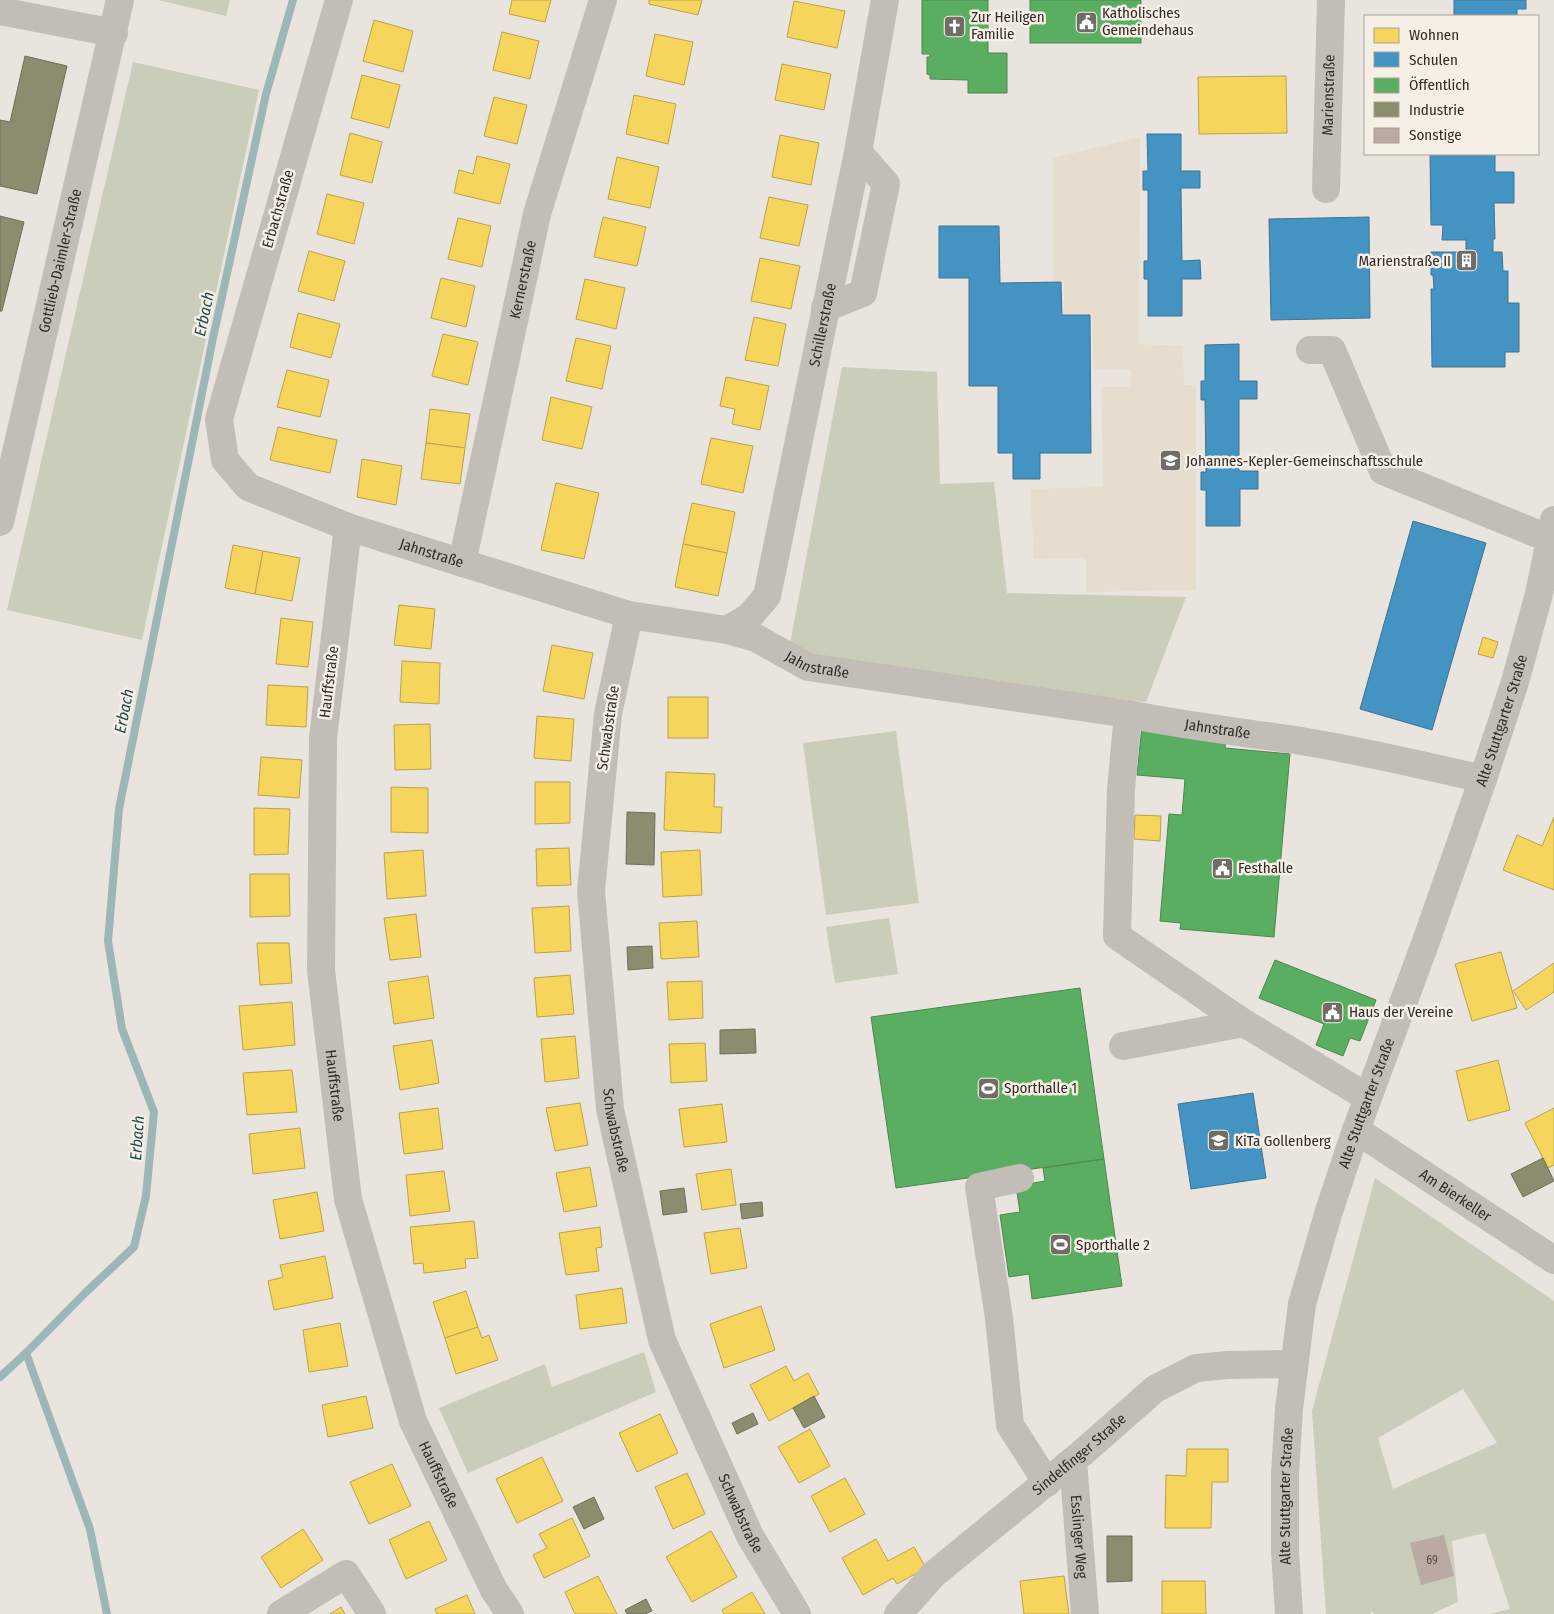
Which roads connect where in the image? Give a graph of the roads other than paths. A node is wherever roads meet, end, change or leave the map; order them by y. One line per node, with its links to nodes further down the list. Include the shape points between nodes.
1 (120, 0): 7 (street, Gottlieb-Daimler-Straße)
2 (339, 0): 10 (street, Erbachstraße)
3 (603, 0): 14 (street, Kernerstraße, via 537,214)
4 (885, 0): 17 (street, Schillerstraße, via 858,152 767,596 749,618)
5 (1331, 0): 8 (street, Marienstraße)
6 (0, 11): 7 (street)
7 (114, 33): 11 (street, Gottlieb-Daimler-Straße)
8 (1326, 189)
9 (1310, 350): 13 (street, via 1332,350 1383,472)
10 (219, 419): 12 (street, Jahnstraße, via 225,460 248,487)
11 (0, 522)
12 (348, 527): 14 (street, Jahnstraße); 31 (street, Hauffstraße, via 323,738 321,970 348,1199 413,1420 494,1590)
13 (1552, 530): 15 (street, Alte Stuttgarter Straße)
14 (462, 563): 16 (street, Jahnstraße)
15 (1546, 596): 19 (street, Alte Stuttgarter Straße)
16 (629, 615): 17 (street, Jahnstraße); 32 (street, Schwabstraße, via 608,714 591,891 610,1109 662,1340 750,1536)
17 (727, 630): 18 (street, Jahnstraße, via 756,638 808,667)
18 (1128, 714): 19 (street, Jahnstraße, via 1342,748); 20 (street, via 1121,790 1118,936)
19 (1483, 779): 22 (street, Alte Stuttgarter Straße)
20 (1244, 1023): 21 (street); 22 (street)
21 (1123, 1046)
22 (1368, 1097): 23 (street, Alte Stuttgarter Straße)
23 (1356, 1130): 25 (street, Am Bierkeller); 26 (street, Alte Stuttgarter Straße, via 1302,1304)
24 (1020, 1178): 28 (street, via 979,1187 1010,1425)
25 (1554, 1260)
26 (1294, 1364): 27 (street, Sindelfinger Straße, via 1196,1368 1156,1389); 35 (street, Alte Stuttgarter Straße, via 1285,1474)
27 (1073, 1461): 28 (street, Sindelfinger Straße); 34 (street, Esslinger Weg)
28 (1047, 1483): 33 (street, Sindelfinger Straße, via 934,1574)
29 (281, 1614): 30 (street, via 346,1574)
30 (372, 1614)
31 (510, 1614)
32 (796, 1614)
33 (898, 1614)
34 (1085, 1614)
35 (1289, 1614)

